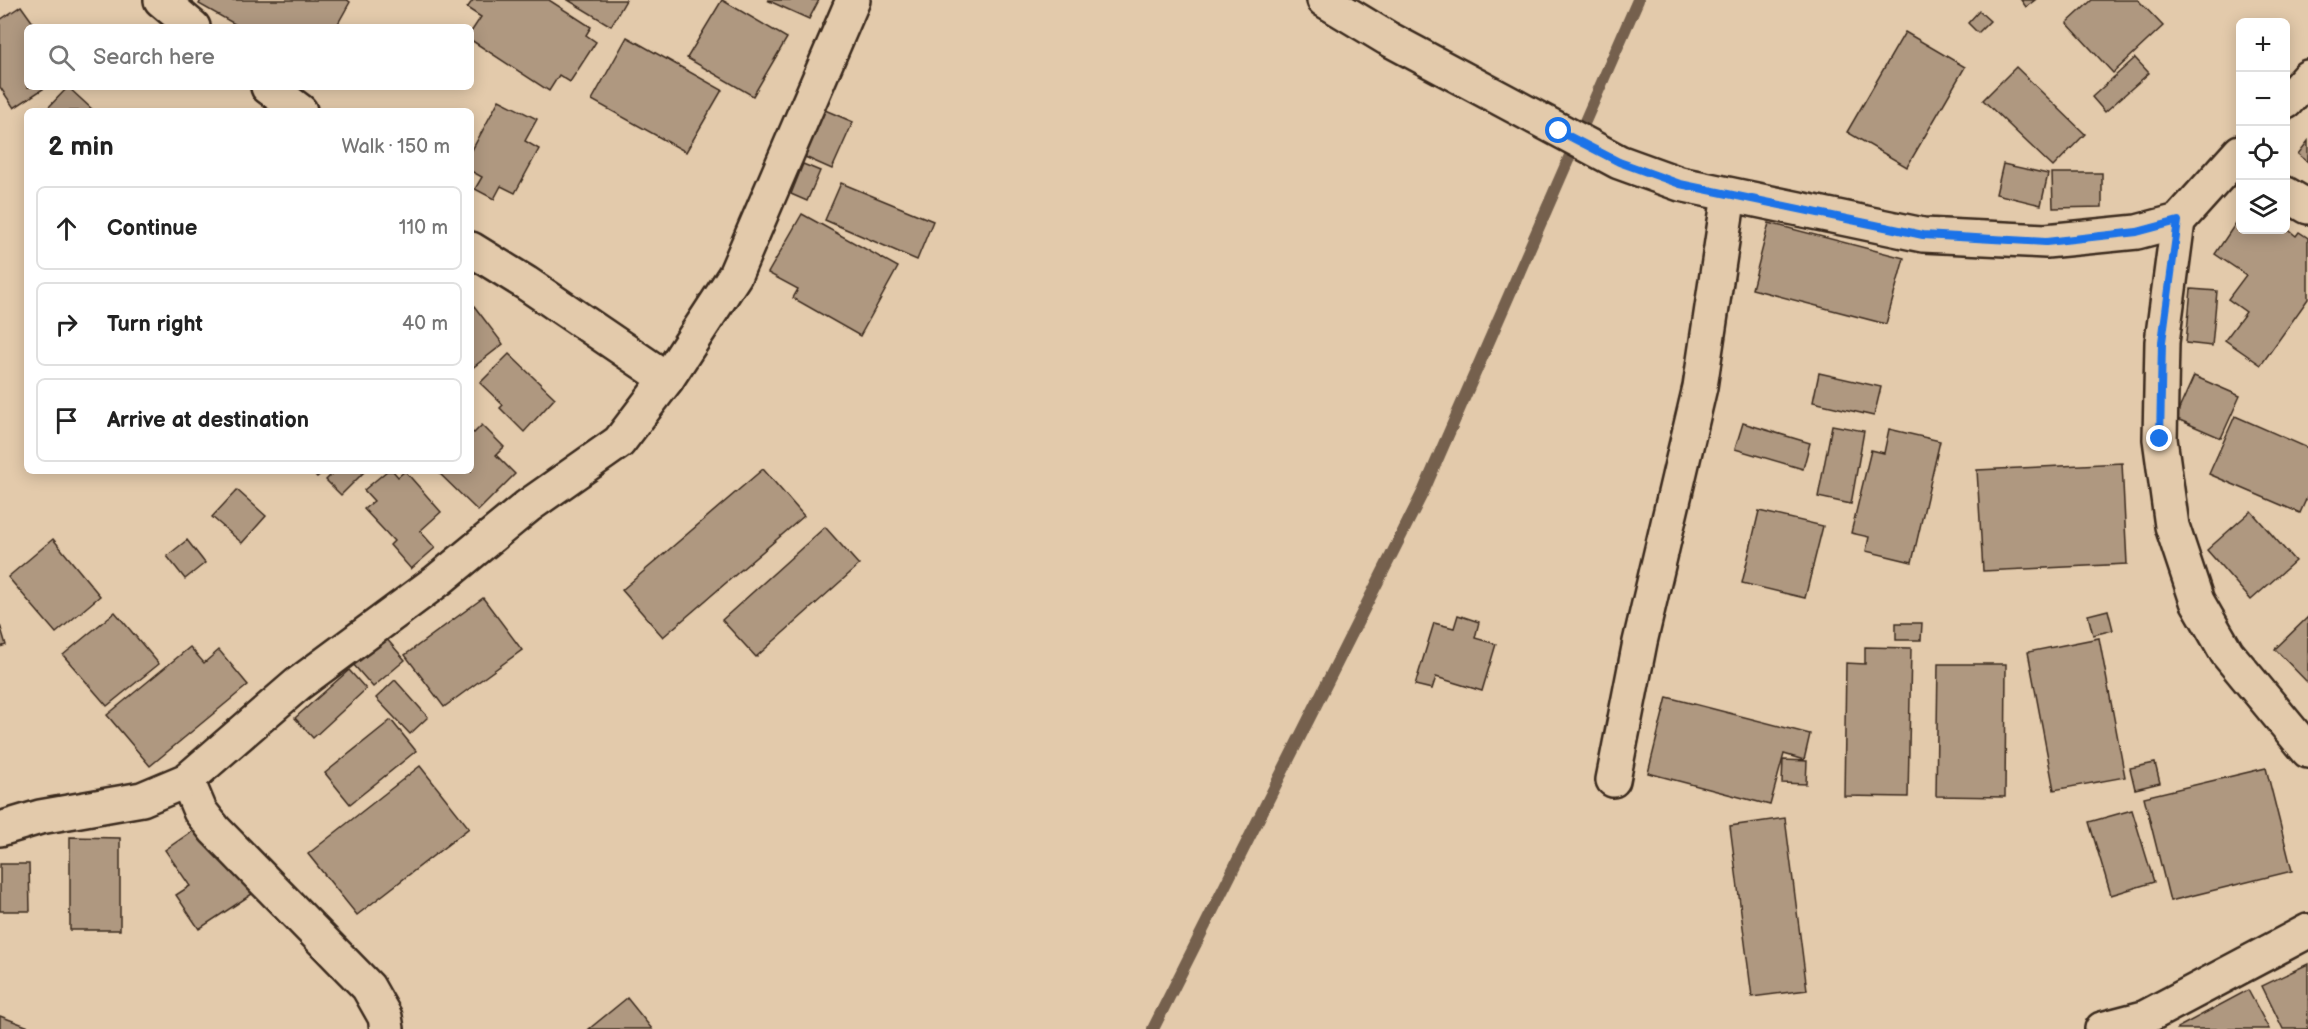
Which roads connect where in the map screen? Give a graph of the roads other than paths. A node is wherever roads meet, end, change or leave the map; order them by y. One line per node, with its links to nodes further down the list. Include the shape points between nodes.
1 (161, 0): 4 (street)
2 (852, 0): 15 (street, via 735,275)
3 (1324, 0): 10 (street, via 1619,162 1680,184)
4 (190, 24)
5 (2308, 77): 7 (street)
6 (272, 90): 8 (street)
7 (2290, 97)
8 (296, 108)
9 (2236, 163): 13 (street)
10 (1729, 195): 13 (street, via 1923,235 2046,242 2137,232); 18 (street, via 1700,387 1640,642)
11 (2290, 196): 12 (street)
12 (2308, 207)
13 (2178, 221): 16 (street, via 2162,342 2160,428 2172,526 2197,601 2227,653)
14 (474, 251): 15 (street)
15 (668, 379): 17 (street, via 619,442 528,506 437,581 298,684)
16 (2308, 751)
17 (187, 780): 19 (street, via 142,799 40,817); 21 (street, via 200,811 215,830 368,987)
18 (1613, 780)
19 (0, 829)
20 (2308, 931): 22 (street, via 2144,1018)
21 (387, 1029)
22 (2102, 1029)

